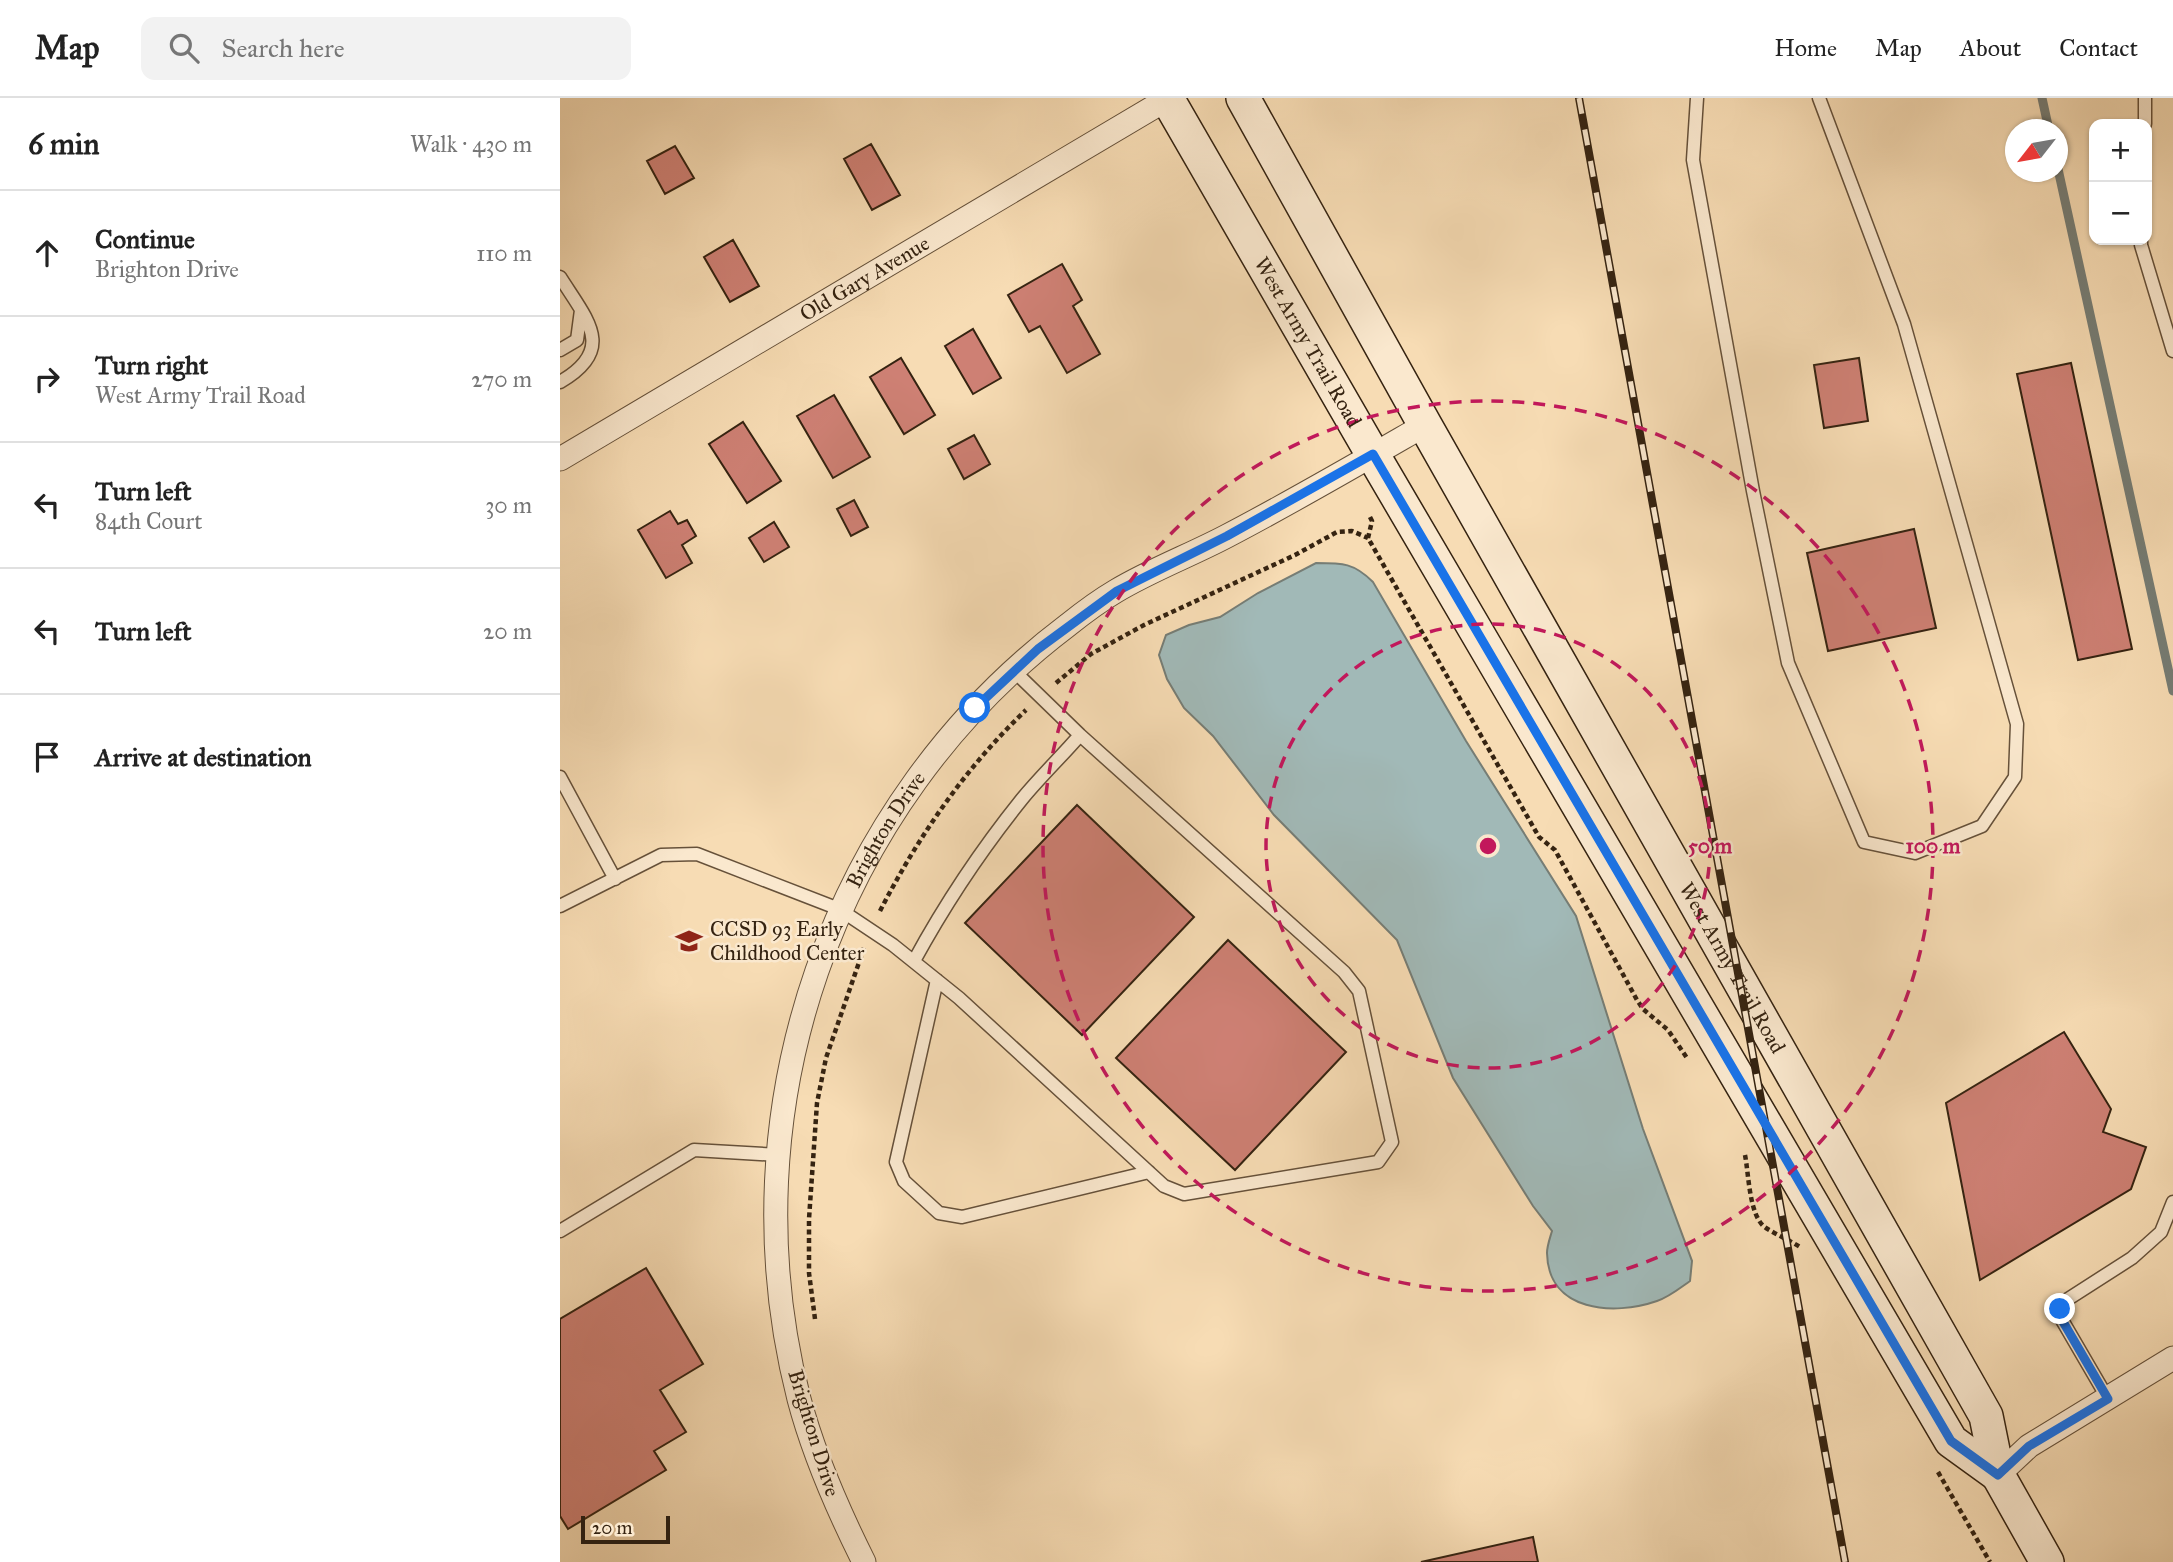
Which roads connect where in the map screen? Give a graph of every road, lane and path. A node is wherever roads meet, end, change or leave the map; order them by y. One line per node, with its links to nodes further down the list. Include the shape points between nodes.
1 (1168, 98): 14 (street, Old Gary Avenue); 15 (main road, West Army Trail Road)
2 (1243, 98): 13 (main road, West Army Trail Road)
3 (1697, 98): 4 (lane, via 1692,160 1788,663 1864,842 1915,853 1982,826 2015,777 2017,724 1904,324)
4 (1819, 98)
5 (2145, 98): 6 (lane)
6 (2145, 119)
7 (2141, 245): 11 (lane)
8 (560, 277): 9 (lane)
9 (581, 310): 10 (lane, via 577,340); 12 (lane, via 593,336 591,356 578,372)
10 (560, 350)
11 (2173, 351)
12 (560, 383)
13 (1425, 425): 15 (street, Brighton Drive); 34 (main road, West Army Trail Road, via 1986,1416)
14 (560, 459)
15 (1359, 462): 16 (street, Brighton Drive, via 1117,591 1068,624); 24 (path, via 1372,521 1368,538 1539,837 1555,850 1643,1009 1668,1030); 34 (main road, West Army Trail Road, via 1951,1441)
16 (1014, 671): 17 (lane); 21 (street, Brighton Drive, via 975,708 909,789)
17 (1080, 735): 22 (lane, via 1023,798 976,860); 27 (lane, via 1359,990 1392,1142 1378,1162 1184,1194 1164,1186)
18 (560, 777): 19 (lane)
19 (615, 879): 20 (lane); 21 (lane, via 661,855 697,854)
20 (560, 906)
21 (839, 909): 22 (lane); 26 (street, Brighton Drive, via 792,1052)
22 (914, 961): 23 (lane)
23 (937, 980): 27 (lane); 27 (lane, via 896,1162 904,1181 939,1213 962,1217)
24 (1695, 1068)
25 (1743, 1145): 30 (path, via 1756,1215 1764,1227)
26 (779, 1154): 29 (lane, via 694,1150); 35 (street, Brighton Drive, via 780,1299 799,1400 831,1495)
27 (1149, 1172)
28 (2173, 1202): 32 (lane, via 2161,1232 2060,1309)
29 (560, 1231)
30 (1805, 1251)
31 (2173, 1358): 32 (street)
32 (2108, 1399): 34 (street, via 2029,1446)
33 (1936, 1468): 36 (path)
34 (1998, 1475): 37 (main road, West Army Trail Road)
35 (864, 1562)
36 (1990, 1562)
37 (2047, 1562)

